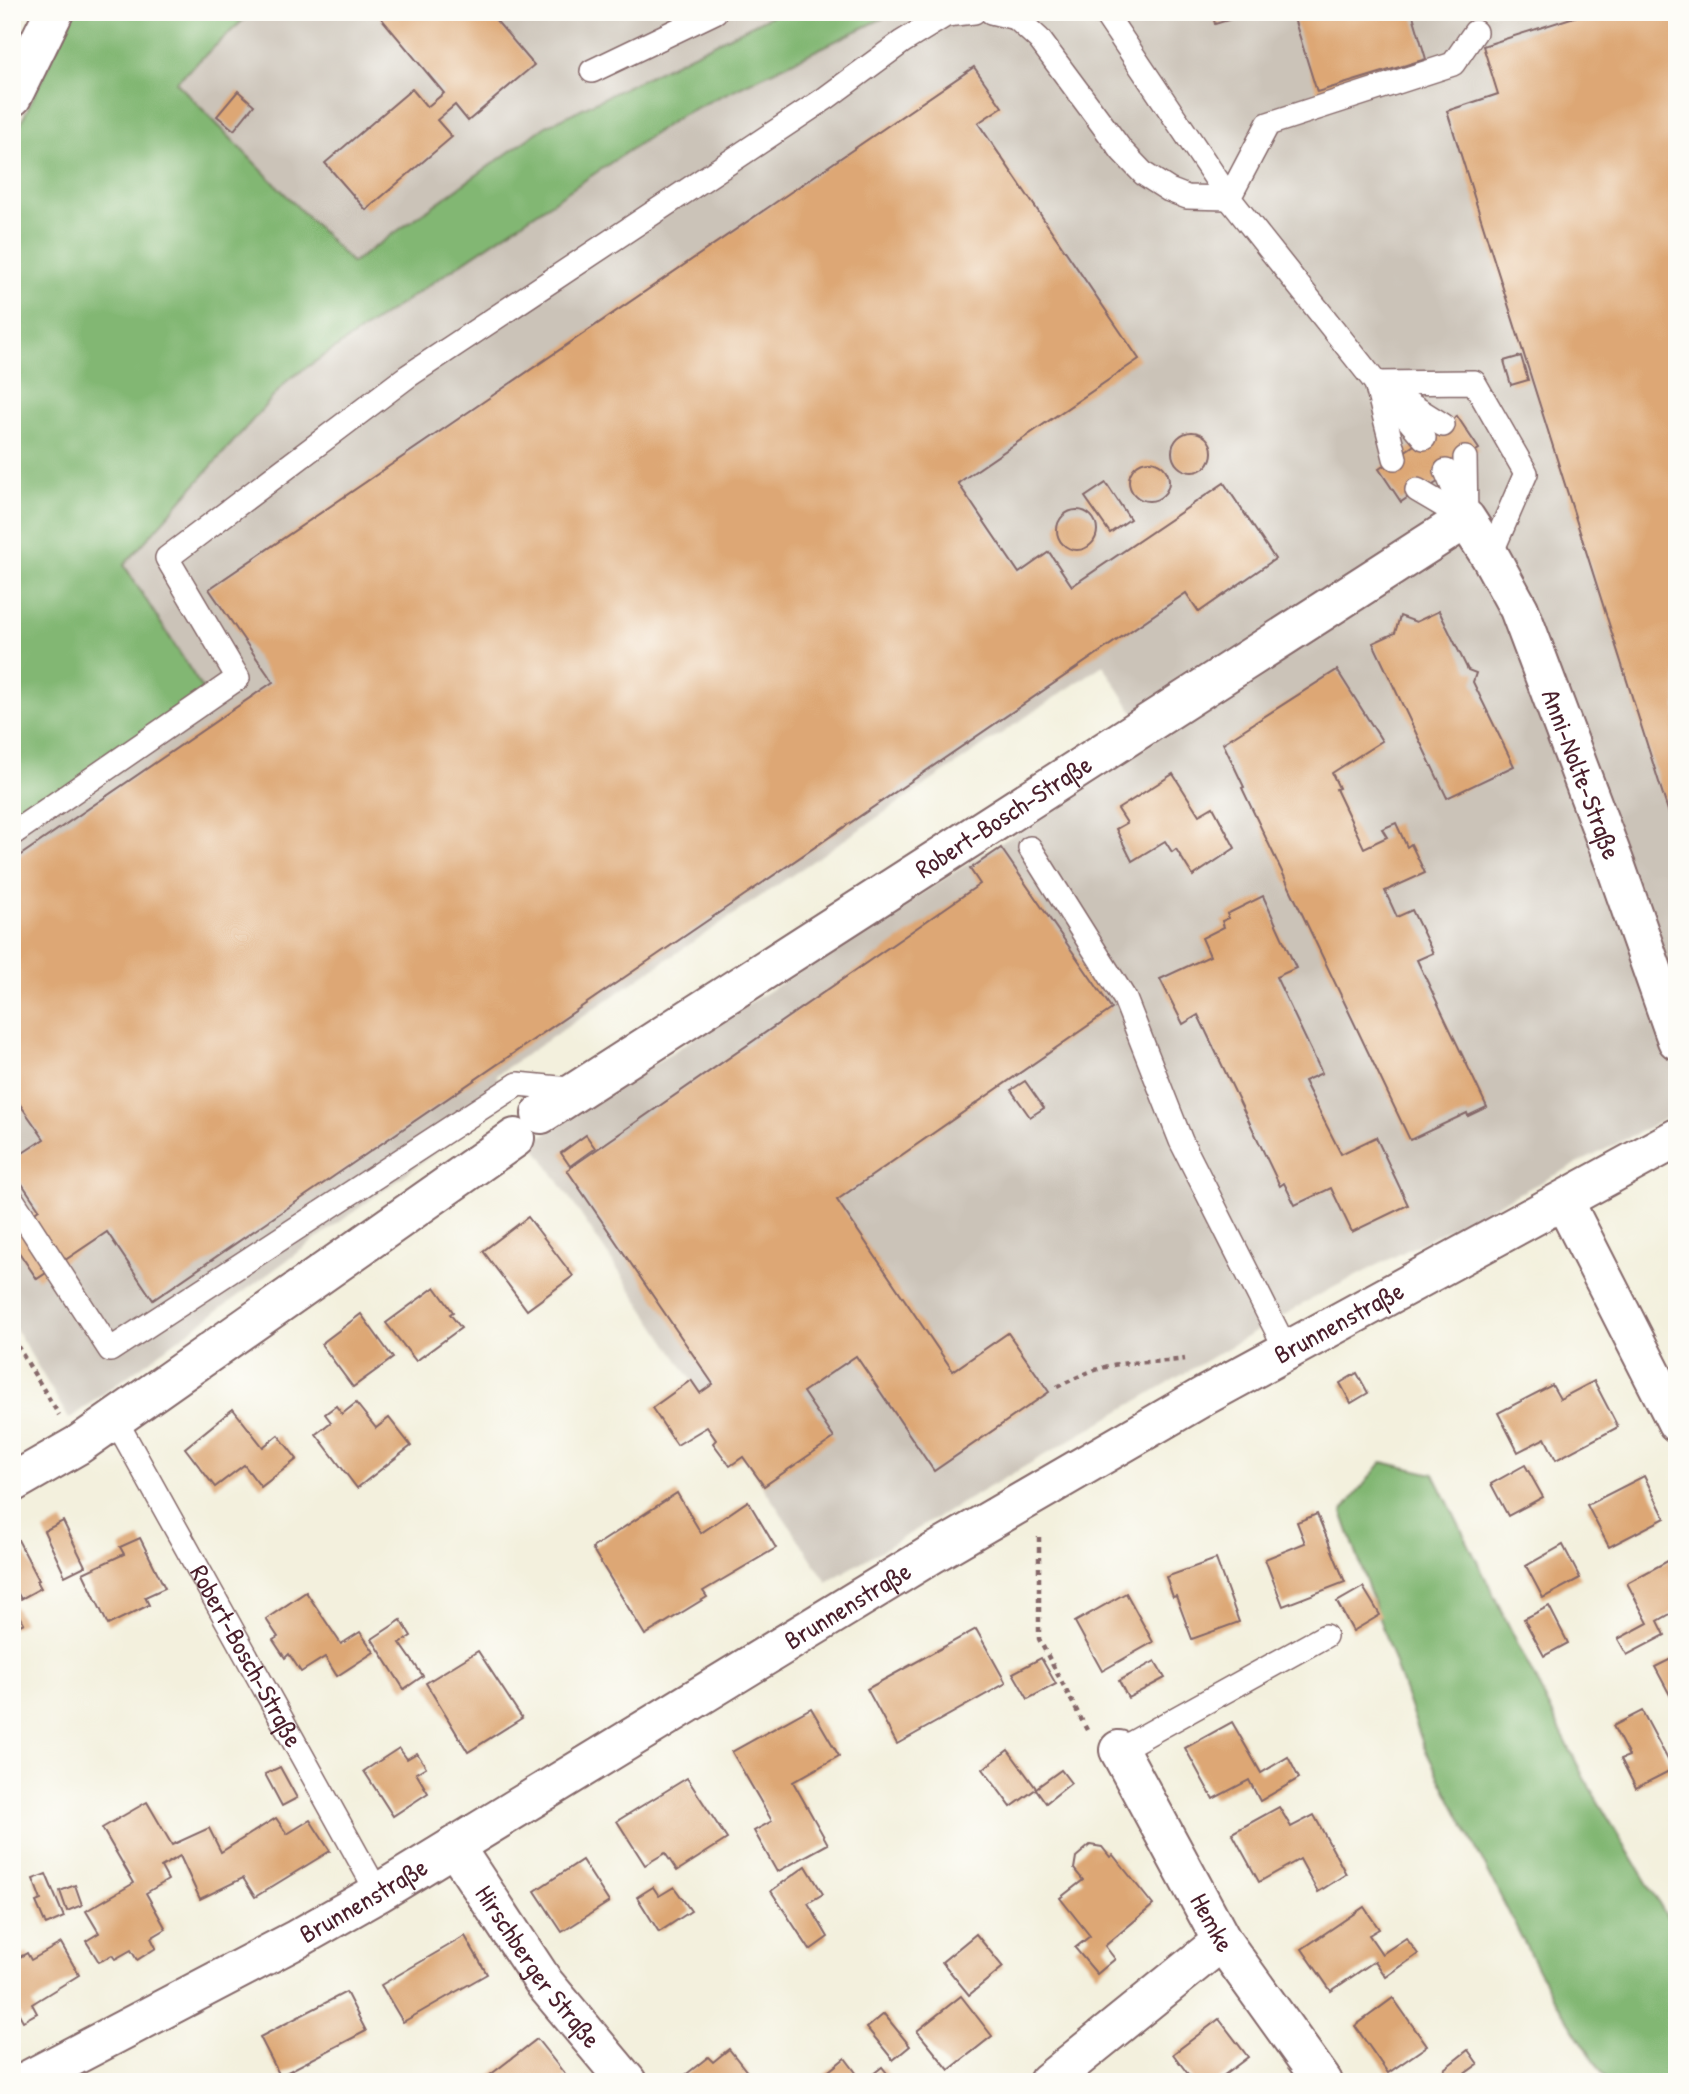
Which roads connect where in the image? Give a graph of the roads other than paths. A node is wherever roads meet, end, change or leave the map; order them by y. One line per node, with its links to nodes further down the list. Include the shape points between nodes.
1 (54, 12): 8 (street)
2 (715, 12): 7 (lane)
3 (974, 12): 18 (lane, via 946,15 902,42 827,98 408,376 167,558 238,678)
4 (991, 12): 9 (lane, via 1016,18 1039,39 1144,174 1187,197)
5 (1104, 12): 9 (lane)
6 (1475, 32): 9 (lane, via 1453,64 1268,124)
7 (592, 71)
8 (12, 97)
9 (1228, 198): 10 (lane)
10 (1376, 383): 11 (lane); 12 (lane); 13 (lane); 17 (lane, via 1474,382 1526,474)
11 (1443, 425)
12 (1424, 438)
13 (1395, 458)
14 (1455, 465): 16 (lane)
15 (1417, 490): 16 (lane)
16 (1466, 519): 17 (street, Anni-Nolte-Straße); 21 (street, Robert-Bosch-Straße)
17 (1490, 556): 20 (street, Anni-Nolte-Straße, via 1519,609)
18 (12, 834)
19 (1030, 848): 25 (lane, via 1125,999 1181,1141)
20 (1677, 1040)
21 (579, 1090): 23 (lane, via 518,1084 110,1350); 27 (street, Robert-Bosch-Straße)
22 (1677, 1138): 24 (street, Brunnenstraße)
23 (12, 1199)
24 (1564, 1201): 25 (street, Brunnenstraße); 26 (street)
25 (1287, 1351): 32 (street, Brunnenstraße, via 932,1554)
26 (1666, 1379): 28 (street)
27 (115, 1419): 29 (street, Robert-Bosch-Straße); 33 (lane, Robert-Bosch-Straße)
28 (1677, 1423)
29 (12, 1483)
30 (1325, 1636): 31 (lane)
31 (1119, 1750): 34 (street, Hemke)
32 (454, 1846): 33 (street, Brunnenstraße); 36 (street, Hirschberger Straße, via 545,1984)
33 (378, 1893): 35 (street, Brunnenstraße)
34 (1222, 1941): 37 (street); 38 (street, Hemke)
35 (24, 2082)
36 (627, 2082)
37 (1048, 2082)
38 (1323, 2082)

